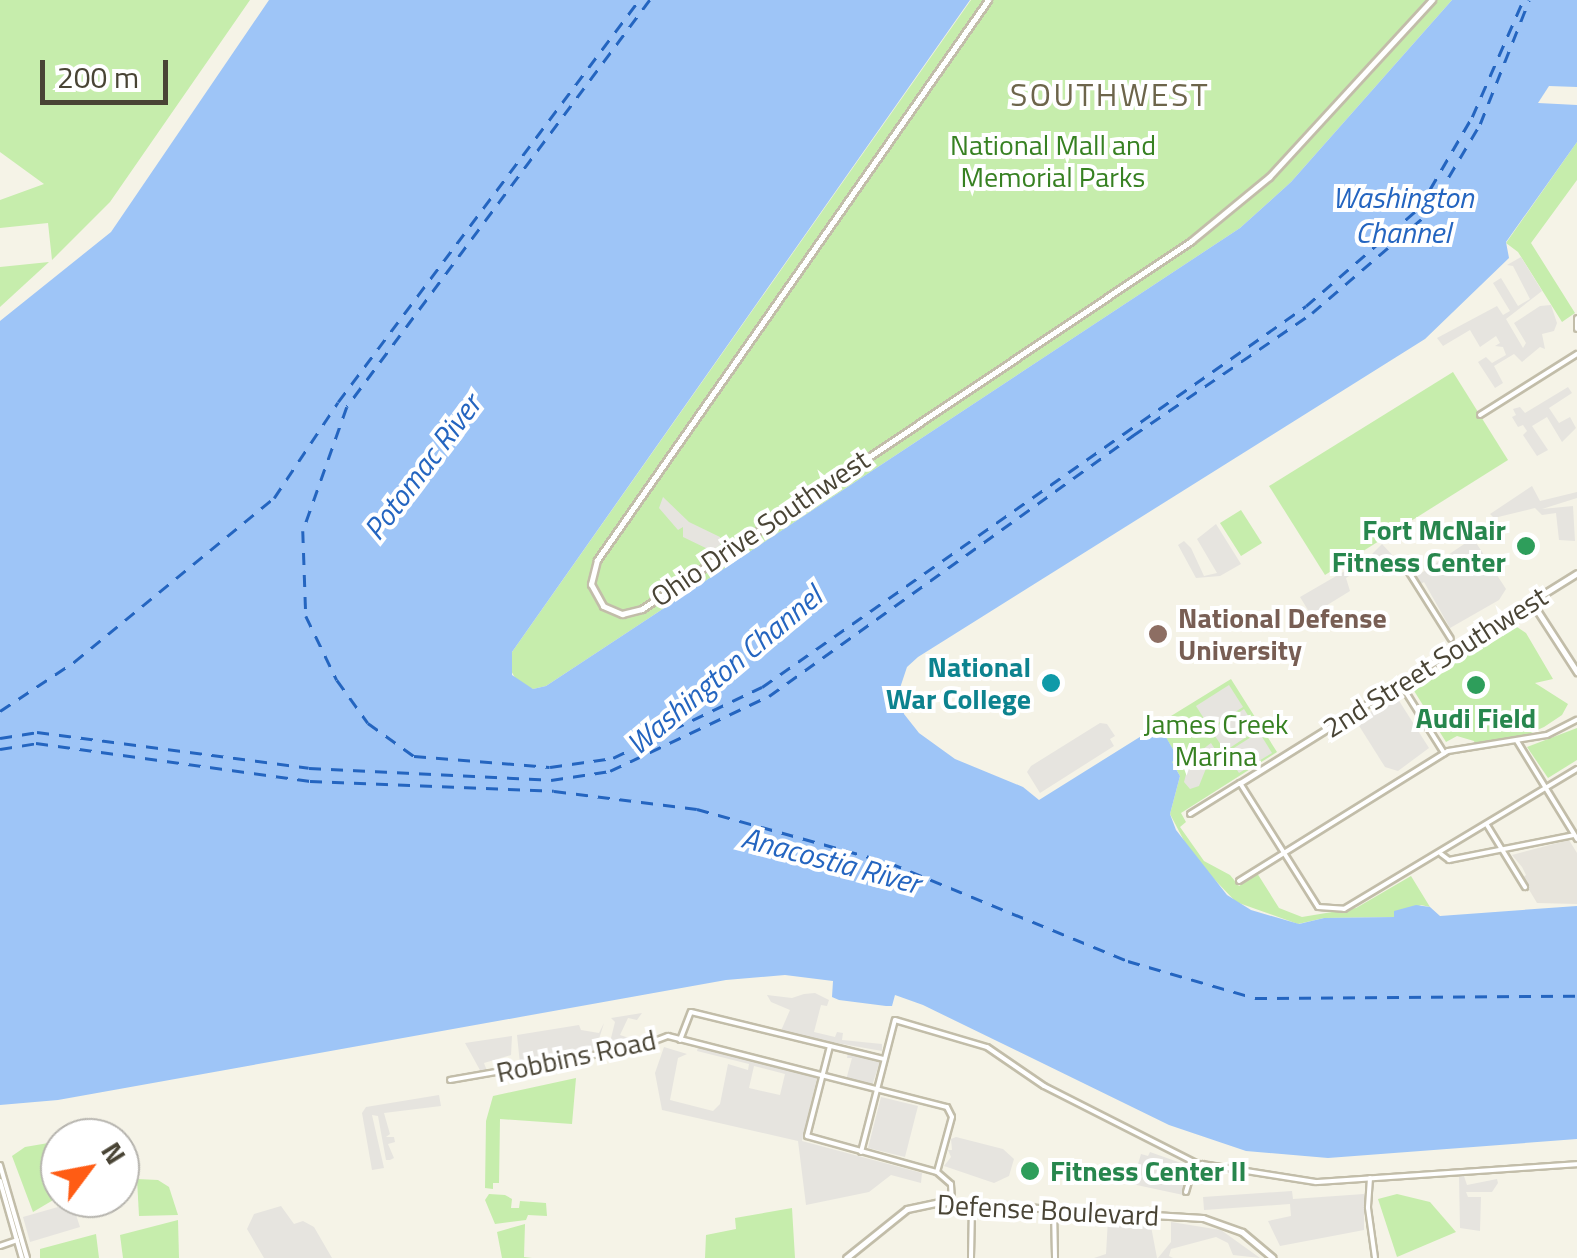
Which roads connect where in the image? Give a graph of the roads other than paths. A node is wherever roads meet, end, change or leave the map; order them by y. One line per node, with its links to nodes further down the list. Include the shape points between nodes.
1 (988, 0): 2 (street, Ohio Drive Southwest, via 597,560 591,584 603,606 622,614 642,609 1190,242 1269,177)
2 (1432, 0)
3 (1577, 318): 4 (street)
4 (1577, 328)
5 (1577, 354): 6 (street)
6 (1480, 415)
7 (1404, 566): 10 (street)
8 (1577, 573): 9 (street, 2nd Street Southwest)
9 (1531, 601): 11 (street); 12 (street, 2nd Street Southwest)
10 (1451, 639)
11 (1577, 671)
12 (1400, 683): 15 (street); 17 (street, 2nd Street Southwest)
13 (1577, 720): 14 (street)
14 (1517, 740): 15 (street); 18 (street)
15 (1444, 754): 23 (street)
16 (1577, 769): 18 (street)
17 (1240, 783): 19 (street, 2nd Street Southwest); 23 (street)
18 (1546, 788): 20 (street); 21 (street)
19 (1190, 814)
20 (1487, 825): 22 (street); 24 (street)
21 (1576, 837): 22 (street)
22 (1503, 851): 24 (street, via 1450,860); 26 (street)
23 (1284, 853): 24 (street, via 1321,910 1354,906); 25 (street)
24 (1441, 854)
25 (1238, 881)
26 (1525, 888)
27 (680, 1040): 28 (street, via 691,1012); 30 (street, Robbins Road); 31 (street, Robbins Road, via 663,1036 639,1047)
28 (830, 1046): 29 (street); 30 (street)
29 (884, 1059): 32 (street); 34 (street, via 894,1020 975,1042 1038,1083)
30 (822, 1076): 32 (street, Robbins Road); 33 (street, via 808,1136)
31 (450, 1080)
32 (876, 1090): 33 (street); 37 (street, Robbins Road, via 950,1110)
33 (861, 1152): 37 (street)
34 (1198, 1164): 38 (street, via 1302,1181); 40 (street)
35 (1577, 1164): 38 (street)
36 (0, 1165): 44 (street)
37 (936, 1172): 41 (street, via 951,1184)
38 (1370, 1178): 51 (street)
39 (0, 1181): 44 (street)
40 (1186, 1192)
41 (952, 1203): 42 (street, Defense Boulevard); 47 (street, Defense Boulevard, via 907,1209)
42 (972, 1204): 43 (street, Defense Boulevard); 48 (street)
43 (1054, 1208): 49 (street); 50 (street, Defense Boulevard, via 1203,1218 1230,1226)
44 (19, 1239): 45 (street); 46 (street)
45 (0, 1246)
46 (25, 1258)
47 (846, 1258)
48 (970, 1258)
49 (1055, 1258)
50 (1270, 1258)
51 (1376, 1258)

